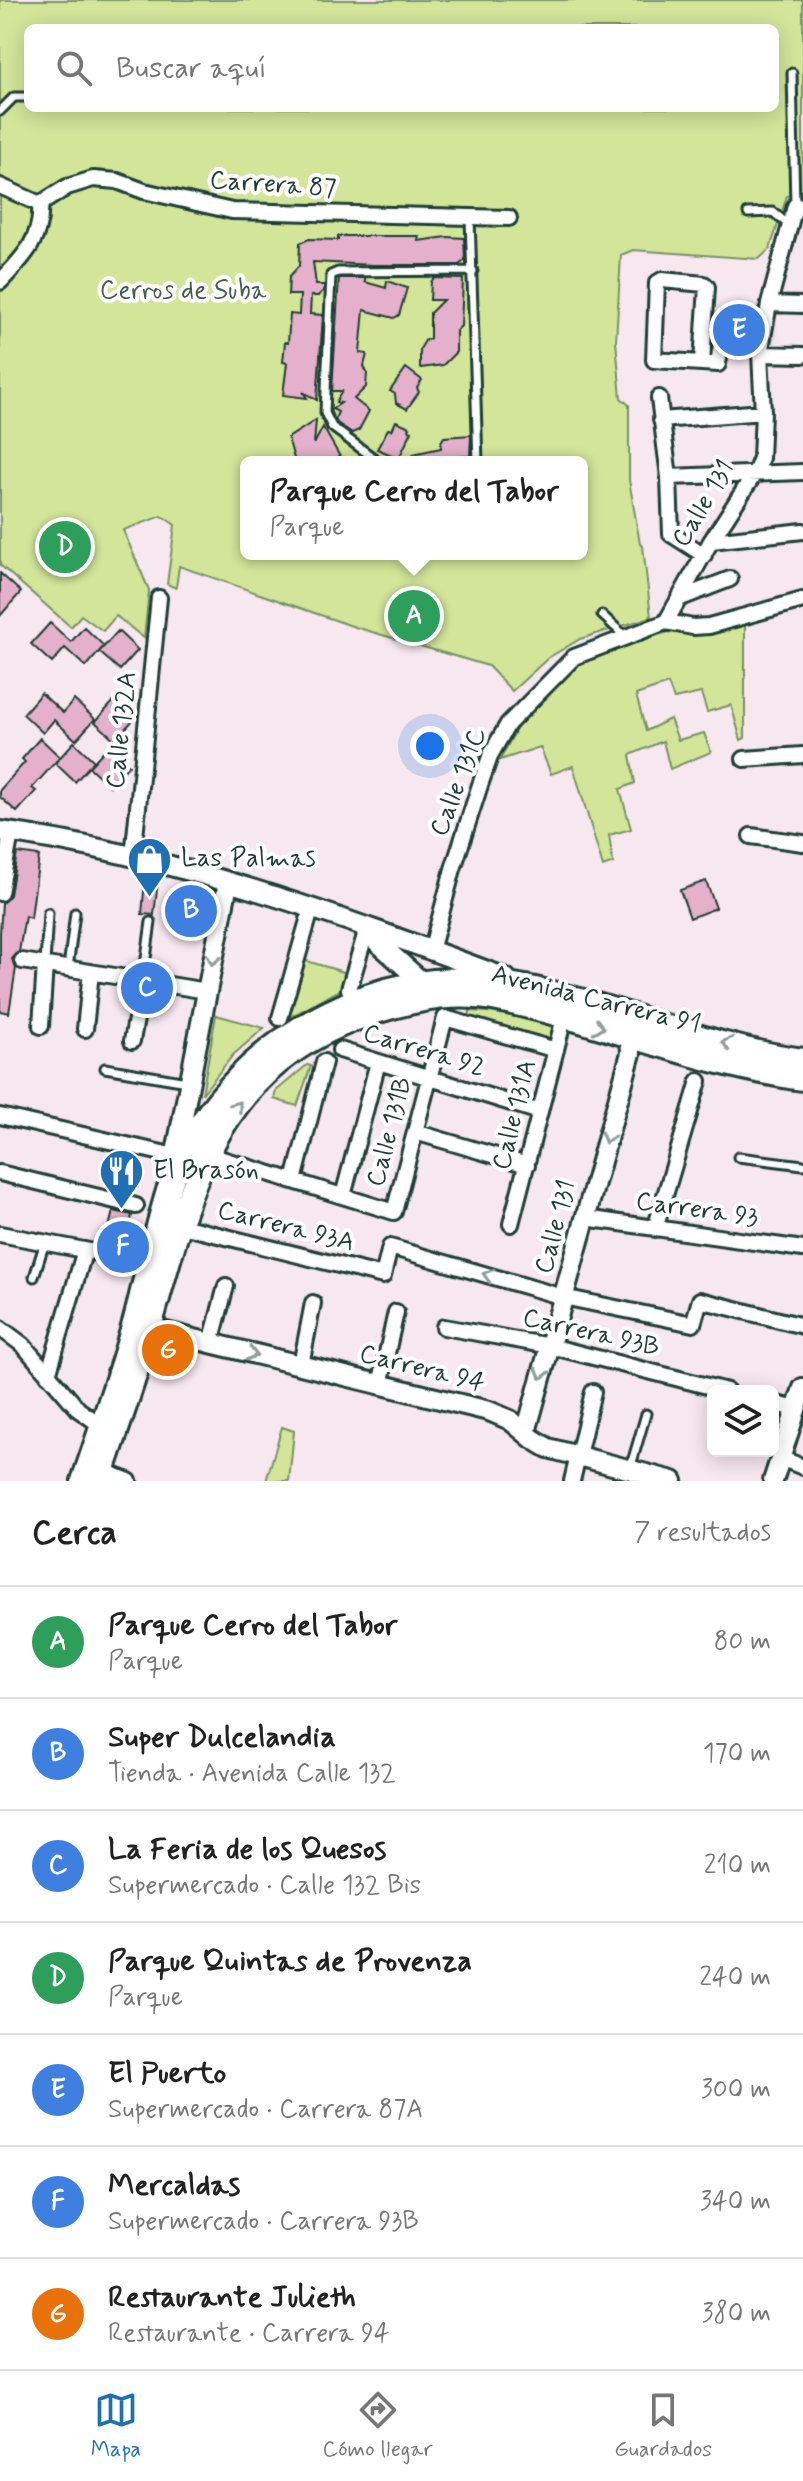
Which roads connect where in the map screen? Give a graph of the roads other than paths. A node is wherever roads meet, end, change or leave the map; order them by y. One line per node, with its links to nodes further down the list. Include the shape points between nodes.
1 (792, 73): 6 (lane, Calle 131)
2 (24, 97): 3 (lane, via 14,97)
3 (0, 111)
4 (0, 186): 5 (street)
5 (40, 204): 8 (street, Carrera 87, via 93,179 232,211); 12 (street, via 42,222 31,246)
6 (799, 206): 10 (street, Calle 131)
7 (748, 213): 10 (lane, via 773,212)
8 (470, 218): 9 (street, Carrera 87); 11 (lane)
9 (509, 218)
10 (790, 226): 14 (street, Calle 131)
11 (473, 271): 21 (lane, via 331,275 325,413 332,427); 22 (lane)
12 (0, 282)
13 (803, 305): 14 (street)
14 (767, 311): 15 (street, Calle 131); 17 (street, via 725,318 718,364)
15 (760, 354): 16 (street); 19 (street, Calle 131)
16 (803, 355)
17 (702, 363): 17 (street, via 704,284 662,280 655,288 654,360)
18 (659, 398): 20 (street)
19 (763, 412): 20 (street); 24 (street, Calle 131)
20 (661, 420): 25 (street)
21 (371, 456)
22 (478, 456)
23 (803, 472): 24 (street)
24 (755, 473): 25 (street); 27 (street, Calle 131)
25 (669, 477): 28 (street, via 671,534)
26 (803, 531): 27 (street)
27 (711, 541): 28 (street, Calle 131)
28 (704, 555): 30 (street, Calle 131)
29 (730, 579): 30 (street)
30 (681, 598): 34 (street, Calle 131)
31 (803, 600): 34 (street, via 709,626)
32 (159, 604): 41 (street, Calle 132A, via 133,808)
33 (602, 615): 35 (lane)
34 (666, 622): 35 (street, Calle 131C)
35 (626, 637): 49 (street, Calle 131C, via 574,657 508,724 480,785)
36 (803, 755): 37 (street)
37 (744, 759)
38 (6, 832): 41 (street, Avenida Carrera 91); 43 (street)
39 (751, 836): 40 (street)
40 (803, 843)
41 (133, 857): 42 (street, Avenida Carrera 91)
42 (228, 883): 44 (street, Avenida Carrera 91); 58 (street, one-way to 58)
43 (0, 893)
44 (311, 910): 48 (street, Avenida Carrera 91); 60 (street)
45 (48, 913): 51 (lane)
46 (75, 913): 52 (lane)
47 (151, 922): 54 (lane)
48 (360, 928): 49 (street, Avenida Carrera 91); 55 (street, Avenida Carrera 91); 56 (street)
49 (431, 951): 57 (street, Avenida Carrera 91)
50 (22, 961): 51 (street)
51 (45, 964): 52 (street); 62 (street)
52 (68, 968): 53 (street)
53 (91, 972): 54 (street); 63 (street)
54 (143, 980): 58 (street); 65 (street)
55 (423, 983): 57 (main road, via 473,980); 59 (street, Avenida Carrera 91); 86 (main road, via 342,1005 256,1059 203,1122)
56 (349, 989)
57 (534, 989): 68 (main road, Avenida Carrera 91, one-way to 57)
58 (207, 991): 75 (street)
59 (443, 1008): 61 (main road, Avenida Carrera 91, via 483,998); 67 (street); 72 (street, Calle 131B); 79 (main road, one-way to 59, via 237,1105 300,1047 375,1012)
60 (280, 1018)
61 (564, 1018): 64 (main road, Avenida Carrera 91, one-way to 64); 67 (street, Calle 131A)
62 (41, 1026)
63 (85, 1029)
64 (630, 1035): 73 (main road, Avenida Carrera 91); 89 (street, Calle 131, one-way to 89, via 631,1053)
65 (132, 1041)
66 (340, 1050): 70 (street, Carrera 92)
67 (556, 1050): 76 (street, Calle 131A)
68 (803, 1060)
69 (324, 1062): 85 (street)
70 (378, 1062): 72 (street, Carrera 92); 87 (street)
71 (105, 1068): 75 (lane)
72 (429, 1077): 76 (street, Carrera 92); 78 (street, Calle 131B)
73 (803, 1079)
74 (699, 1081): 92 (street)
75 (189, 1082): 80 (street)
76 (540, 1112): 82 (street, Calle 131A)
77 (0, 1116): 80 (street)
78 (415, 1132): 82 (street); 87 (street, Calle 131B, via 394,1212)
79 (206, 1154): 85 (street); 91 (main road)
80 (175, 1156): 86 (street)
81 (738, 1157): 83 (lane)
82 (527, 1165): 90 (street, Calle 131A)
83 (803, 1165)
84 (0, 1173): 88 (street)
85 (294, 1181): 87 (street)
86 (169, 1190): 118 (main road)
87 (343, 1196)
88 (136, 1206)
89 (585, 1218): 92 (street, Carrera 93); 100 (street, Calle 131)
90 (511, 1224)
91 (178, 1225): 100 (street, Carrera 93A, one-way to 91, via 390,1247 383,1276); 106 (main road)
92 (655, 1229): 95 (street, Carrera 93)
93 (0, 1234): 94 (street)
94 (45, 1242): 96 (street); 98 (lane)
95 (803, 1249)
96 (85, 1250): 97 (street); 110 (street)
97 (126, 1258)
98 (34, 1277)
99 (226, 1286): 107 (street)
100 (563, 1297): 103 (street, Carrera 93A, via 693,1324 700,1300); 108 (street, Calle 131)
101 (313, 1303): 109 (street)
102 (396, 1312): 111 (street)
103 (803, 1326)
104 (444, 1327): 108 (street, Carrera 93B)
105 (0, 1328): 110 (street)
106 (149, 1328): 107 (street, Carrera 94); 124 (main road)
107 (211, 1343): 109 (street, Carrera 94, one-way to 109)
108 (550, 1346): 112 (street, Carrera 93B); 119 (street, Calle 131, one-way to 119)
109 (301, 1365): 111 (street, Carrera 94)
110 (48, 1375): 118 (street, via 79,1410)
111 (380, 1385): 119 (street, Carrera 94, via 489,1411)
112 (707, 1386)
113 (803, 1388): 117 (street)
114 (593, 1392): 120 (street)
115 (779, 1408): 117 (street)
116 (646, 1414): 123 (lane)
117 (797, 1421): 121 (street)
118 (102, 1426): 124 (main road)
119 (526, 1432): 120 (street, Carrera 94, via 540,1444)
120 (578, 1455): 123 (street, Carrera 94); 126 (street)
121 (780, 1458): 122 (street); 128 (street)
122 (803, 1467)
123 (641, 1475): 127 (street, Carrera 94)
124 (95, 1478): 125 (street)
125 (129, 1481)
126 (572, 1481)
127 (673, 1481)
128 (773, 1481)

